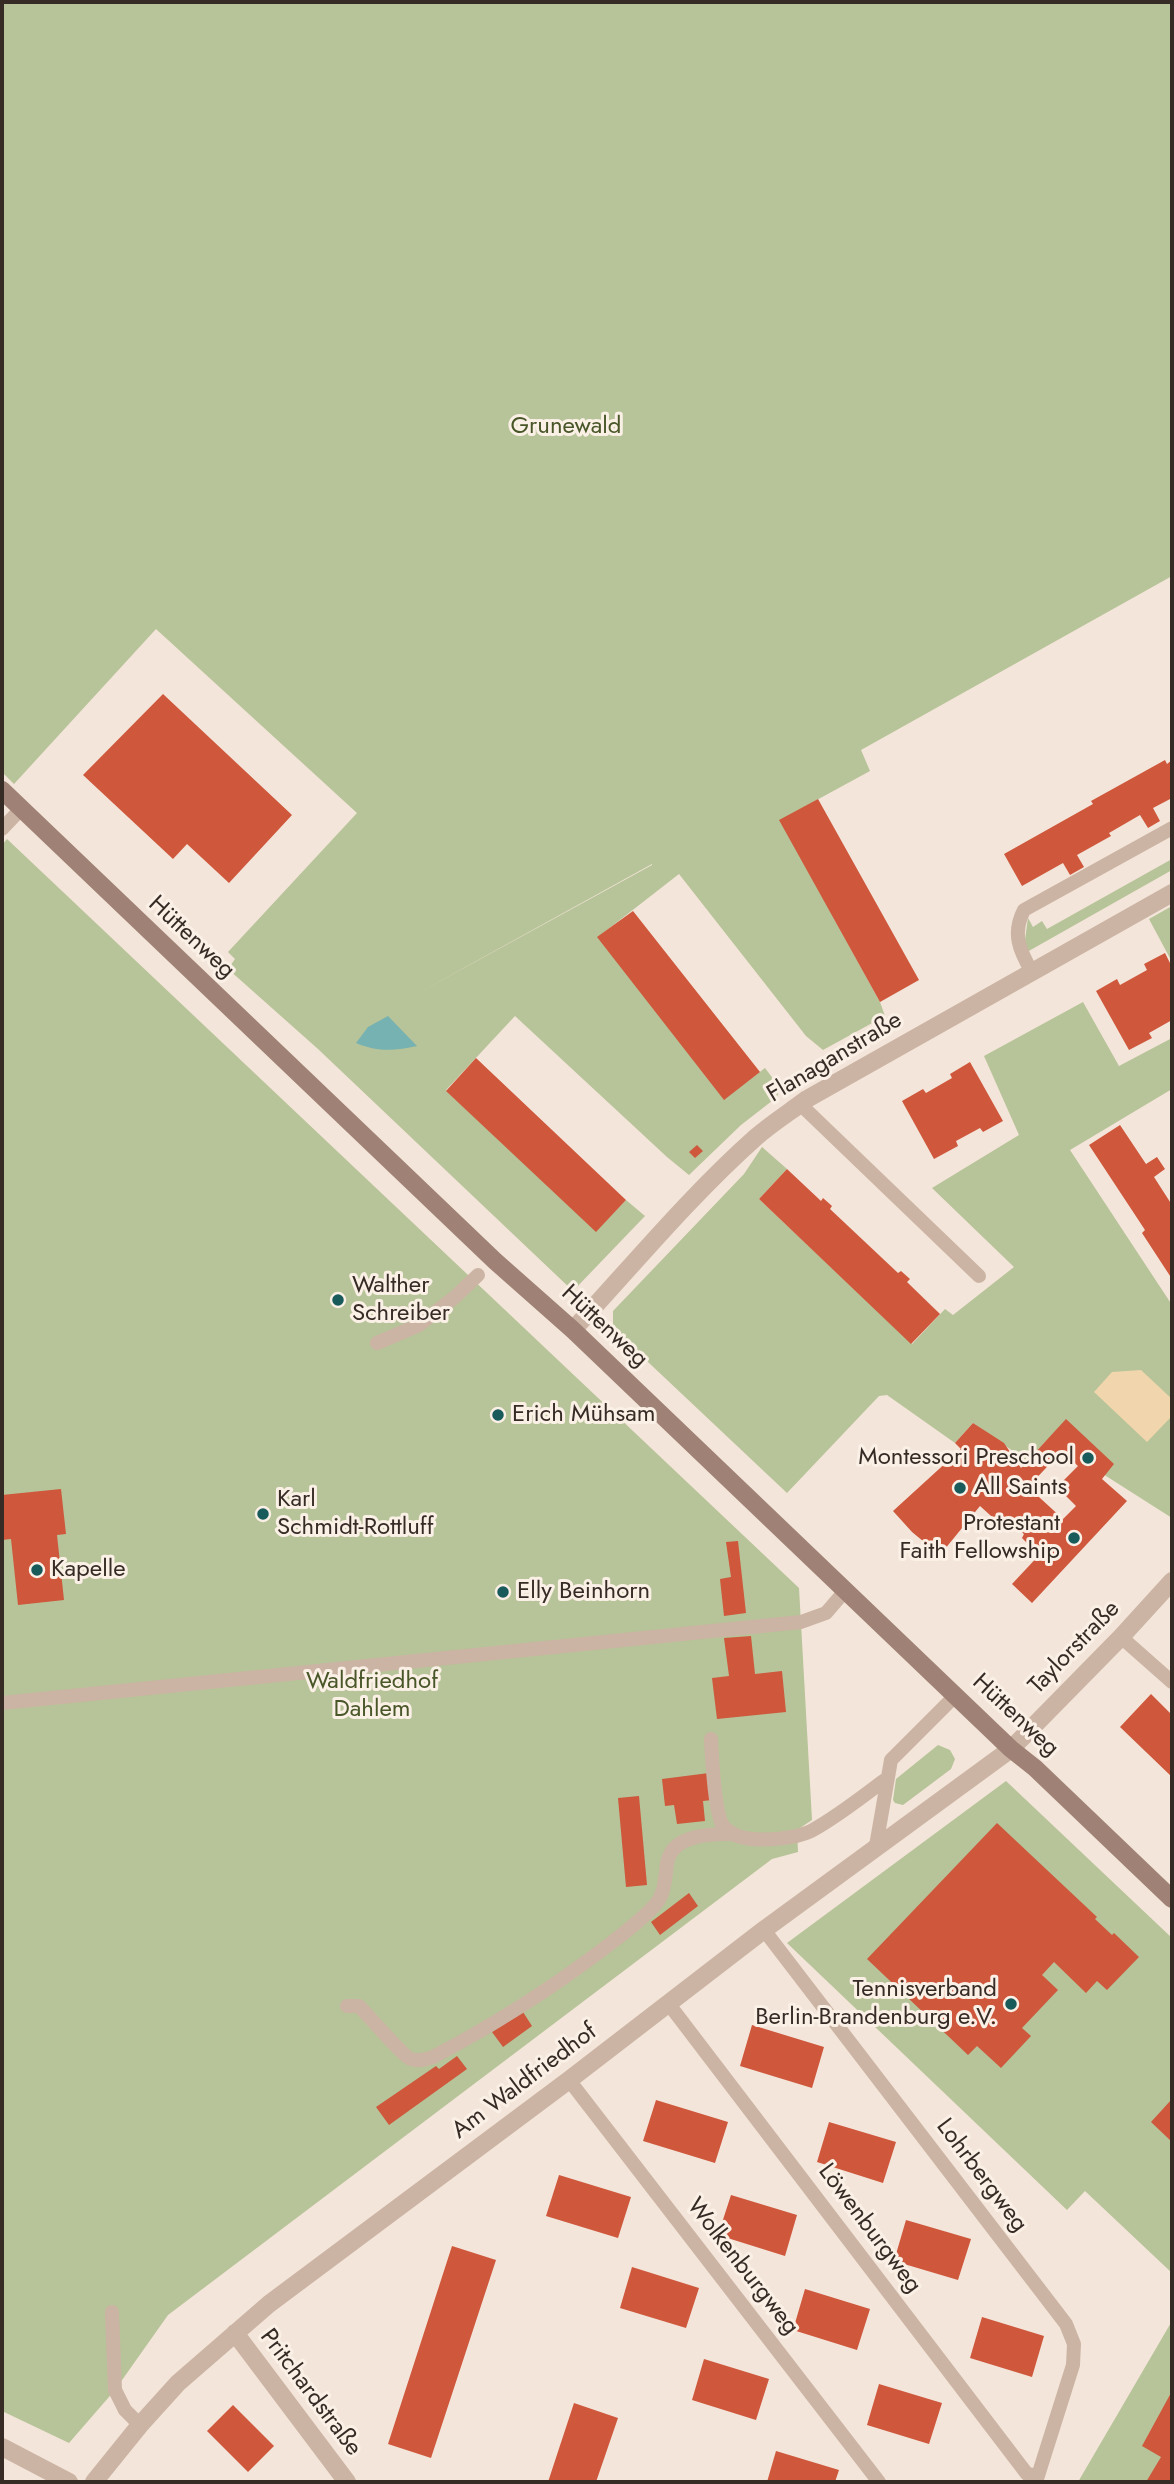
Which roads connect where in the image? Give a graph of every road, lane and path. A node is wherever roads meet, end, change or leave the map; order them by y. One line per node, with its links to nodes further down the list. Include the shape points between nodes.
1 (2, 790): 2 (main road, Hüttenweg)
2 (20, 810): 4 (lane); 10 (main road, Hüttenweg)
3 (1172, 828): 6 (lane, via 1024,910 1017,924 1021,953)
4 (2, 829)
5 (1172, 893): 6 (street, Flanaganstraße)
6 (1032, 972): 7 (street, Flanaganstraße)
7 (800, 1104): 9 (lane); 10 (street, Flanaganstraße, via 756,1137)
8 (478, 1275): 11 (lane, via 419,1325)
9 (979, 1276)
10 (573, 1330): 13 (main road, Hüttenweg)
11 (377, 1343)
12 (1172, 1581): 14 (street, Taylorstraße)
13 (845, 1591): 16 (main road, Hüttenweg); 17 (lane, via 826,1613 801,1622)
14 (1121, 1637): 15 (lane); 19 (street, Taylorstraße)
15 (1172, 1682)
16 (956, 1695): 19 (main road, Hüttenweg); 20 (lane, via 891,1760)
17 (2, 1703)
18 (712, 1739): 21 (lane, via 720,1822)
19 (1011, 1749): 22 (street, Am Waldfriedhof); 23 (main road, Hüttenweg)
20 (886, 1779): 21 (lane, via 797,1836 746,1839); 22 (lane)
21 (729, 1834): 26 (lane, via 688,1839 674,1848 657,1903 565,1978 433,2057 407,2058 359,2006)
22 (876, 1846): 24 (street, Am Waldfriedhof)
23 (1172, 1899)
24 (764, 1930): 25 (street, Am Waldfriedhof); 32 (lane, Lohrbergweg, via 1066,2324 1074,2344 1073,2365)
25 (668, 2003): 27 (street, Am Waldfriedhof); 32 (lane, Löwenburgweg, via 1027,2474)
26 (347, 2006)
27 (569, 2080): 29 (street, Am Waldfriedhof); 36 (lane, Wolkenburgweg)
28 (112, 2312): 30 (lane, via 115,2390)
29 (235, 2333): 30 (street, Am Waldfriedhof, via 178,2383); 35 (street, Pritchardstraße)
30 (140, 2425): 34 (street, Am Waldfriedhof)
31 (2, 2447): 33 (street)
32 (1037, 2479)
33 (69, 2482)
34 (94, 2482)
35 (347, 2482)
36 (879, 2482)

